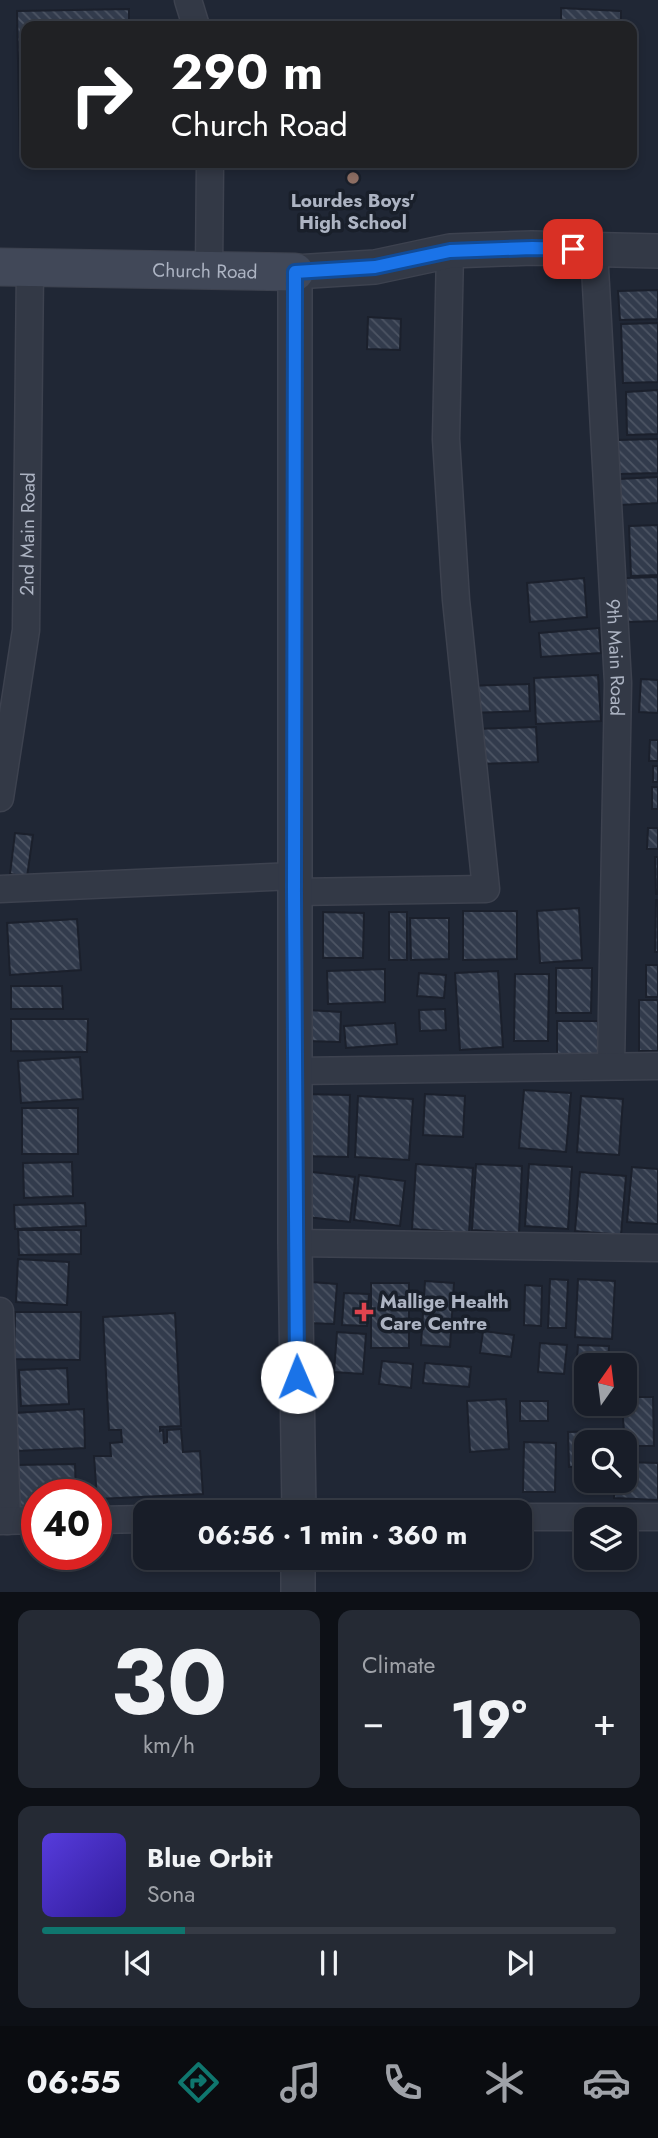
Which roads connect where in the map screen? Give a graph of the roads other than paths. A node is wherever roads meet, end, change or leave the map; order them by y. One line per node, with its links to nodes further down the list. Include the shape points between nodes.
1 (188, 0): 2 (street)
2 (194, 21)
3 (210, 168): 8 (street)
4 (594, 250): 5 (street, Church Road); 6 (street, Church Road); 13 (street, 9th Main Road, via 618,683)
5 (450, 251): 9 (street, Church Road, via 375,267); 11 (street, via 446,439 456,600 486,889)
6 (658, 251)
7 (15, 268): 8 (main road, Church Road); 10 (street, 2nd Main Road, via 26,630)
8 (209, 272): 9 (main road, Church Road)
9 (295, 272): 11 (street)
10 (0, 799)
11 (295, 884): 12 (street); 15 (street)
12 (0, 889)
13 (611, 1066): 14 (street); 15 (street)
14 (658, 1066)
15 (296, 1071): 16 (street)
16 (295, 1243): 17 (street); 19 (street)
17 (658, 1248)
18 (0, 1311): 25 (street)
19 (299, 1500)
20 (532, 1517): 21 (street)
21 (658, 1517)
22 (133, 1519): 24 (street)
23 (21, 1520): 25 (street)
24 (112, 1520)
25 (3, 1521)
26 (298, 1570): 27 (street)
27 (298, 1592)

